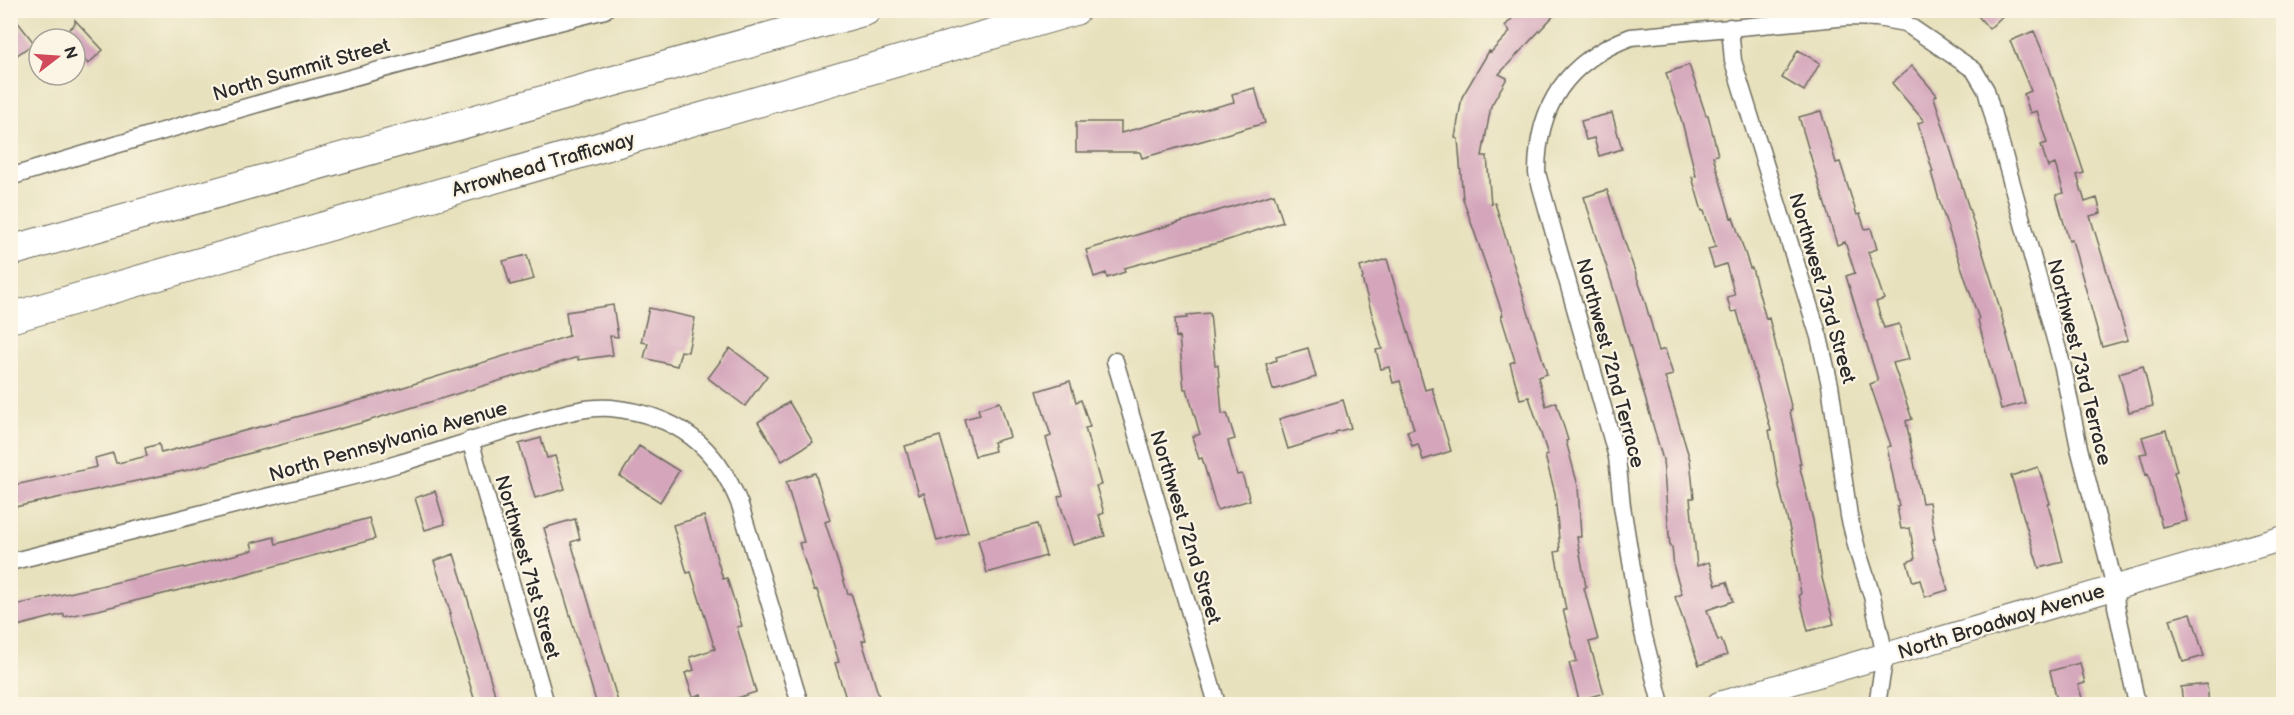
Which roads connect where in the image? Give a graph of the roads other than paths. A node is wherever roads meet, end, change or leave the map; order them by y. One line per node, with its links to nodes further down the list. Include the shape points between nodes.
1 (605, 10): 5 (street, North Summit Street, via 334,81)
2 (866, 10): 6 (highway)
3 (1075, 10): 7 (highway, Arrowhead Trafficway)
4 (1730, 27): 12 (street, Northwest 73rd Terrace, via 1877,18 1905,23 1974,70 1990,101 2063,368); 13 (street, Northwest 73rd Street, via 1733,60 1819,337 1850,516); 17 (street, Northwest 72nd Terrace, via 1642,35 1591,56 1559,88 1541,129 1537,151 1537,173 1617,457 1642,629)
5 (10, 177)
6 (10, 251)
7 (10, 318)
8 (1114, 361): 16 (street, Northwest 72nd Street)
9 (470, 440): 11 (street, North Pennsylvania Avenue, via 396,465); 14 (street, Northwest 71st Street); 15 (street, North Pennsylvania Avenue, via 579,409 610,408 668,423 695,439 720,464 740,506)
10 (2283, 538): 12 (street, North Broadway Avenue)
11 (10, 562)
12 (2115, 587): 13 (street, North Broadway Avenue); 20 (street, Northwest 73rd Terrace)
13 (1885, 656): 18 (street, North Broadway Avenue); 19 (street, Northwest 73rd Street)
14 (546, 705)
15 (800, 705)
16 (1217, 705)
17 (1661, 705)
18 (1719, 705)
19 (1877, 705)
20 (2138, 705)

